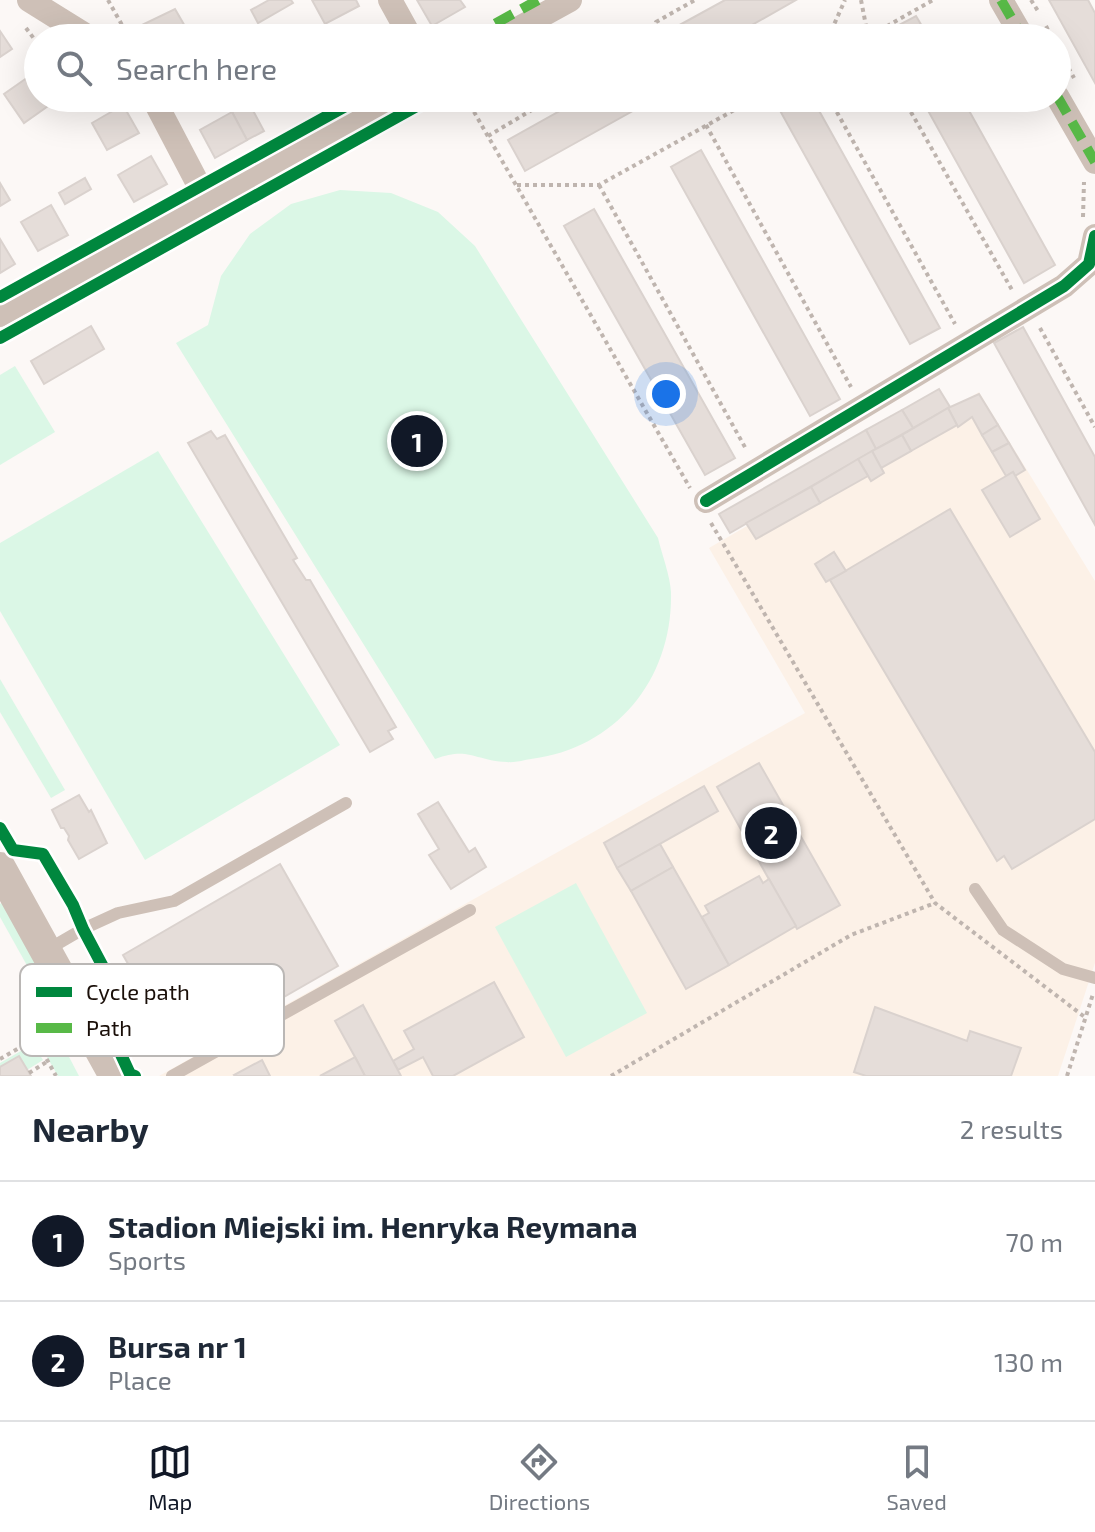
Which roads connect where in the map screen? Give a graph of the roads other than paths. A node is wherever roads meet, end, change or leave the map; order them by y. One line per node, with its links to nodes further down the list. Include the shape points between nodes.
1 (29, 0): 5 (street)
2 (390, 0): 6 (street)
3 (570, 0): 7 (street)
4 (1001, 0): 8 (street)
5 (68, 24)
6 (403, 24)
7 (526, 24)
8 (1015, 24)
9 (160, 112): 13 (street)
10 (370, 112): 13 (street)
11 (1064, 112): 12 (street)
12 (1089, 170)
13 (207, 201): 15 (street)
14 (1089, 230): 16 (street, via 1089,264 1064,286)
15 (0, 315)
16 (701, 501)
17 (346, 803): 21 (lane, via 174,901 118,913)
18 (1, 874): 21 (street)
19 (975, 889): 23 (lane, via 1003,930 1063,969)
20 (470, 910): 24 (lane)
21 (47, 950): 22 (street)
22 (55, 964)
23 (1095, 978)
24 (284, 1014)
25 (104, 1056): 27 (street)
26 (208, 1056): 28 (lane)
27 (115, 1076)
28 (172, 1076)

